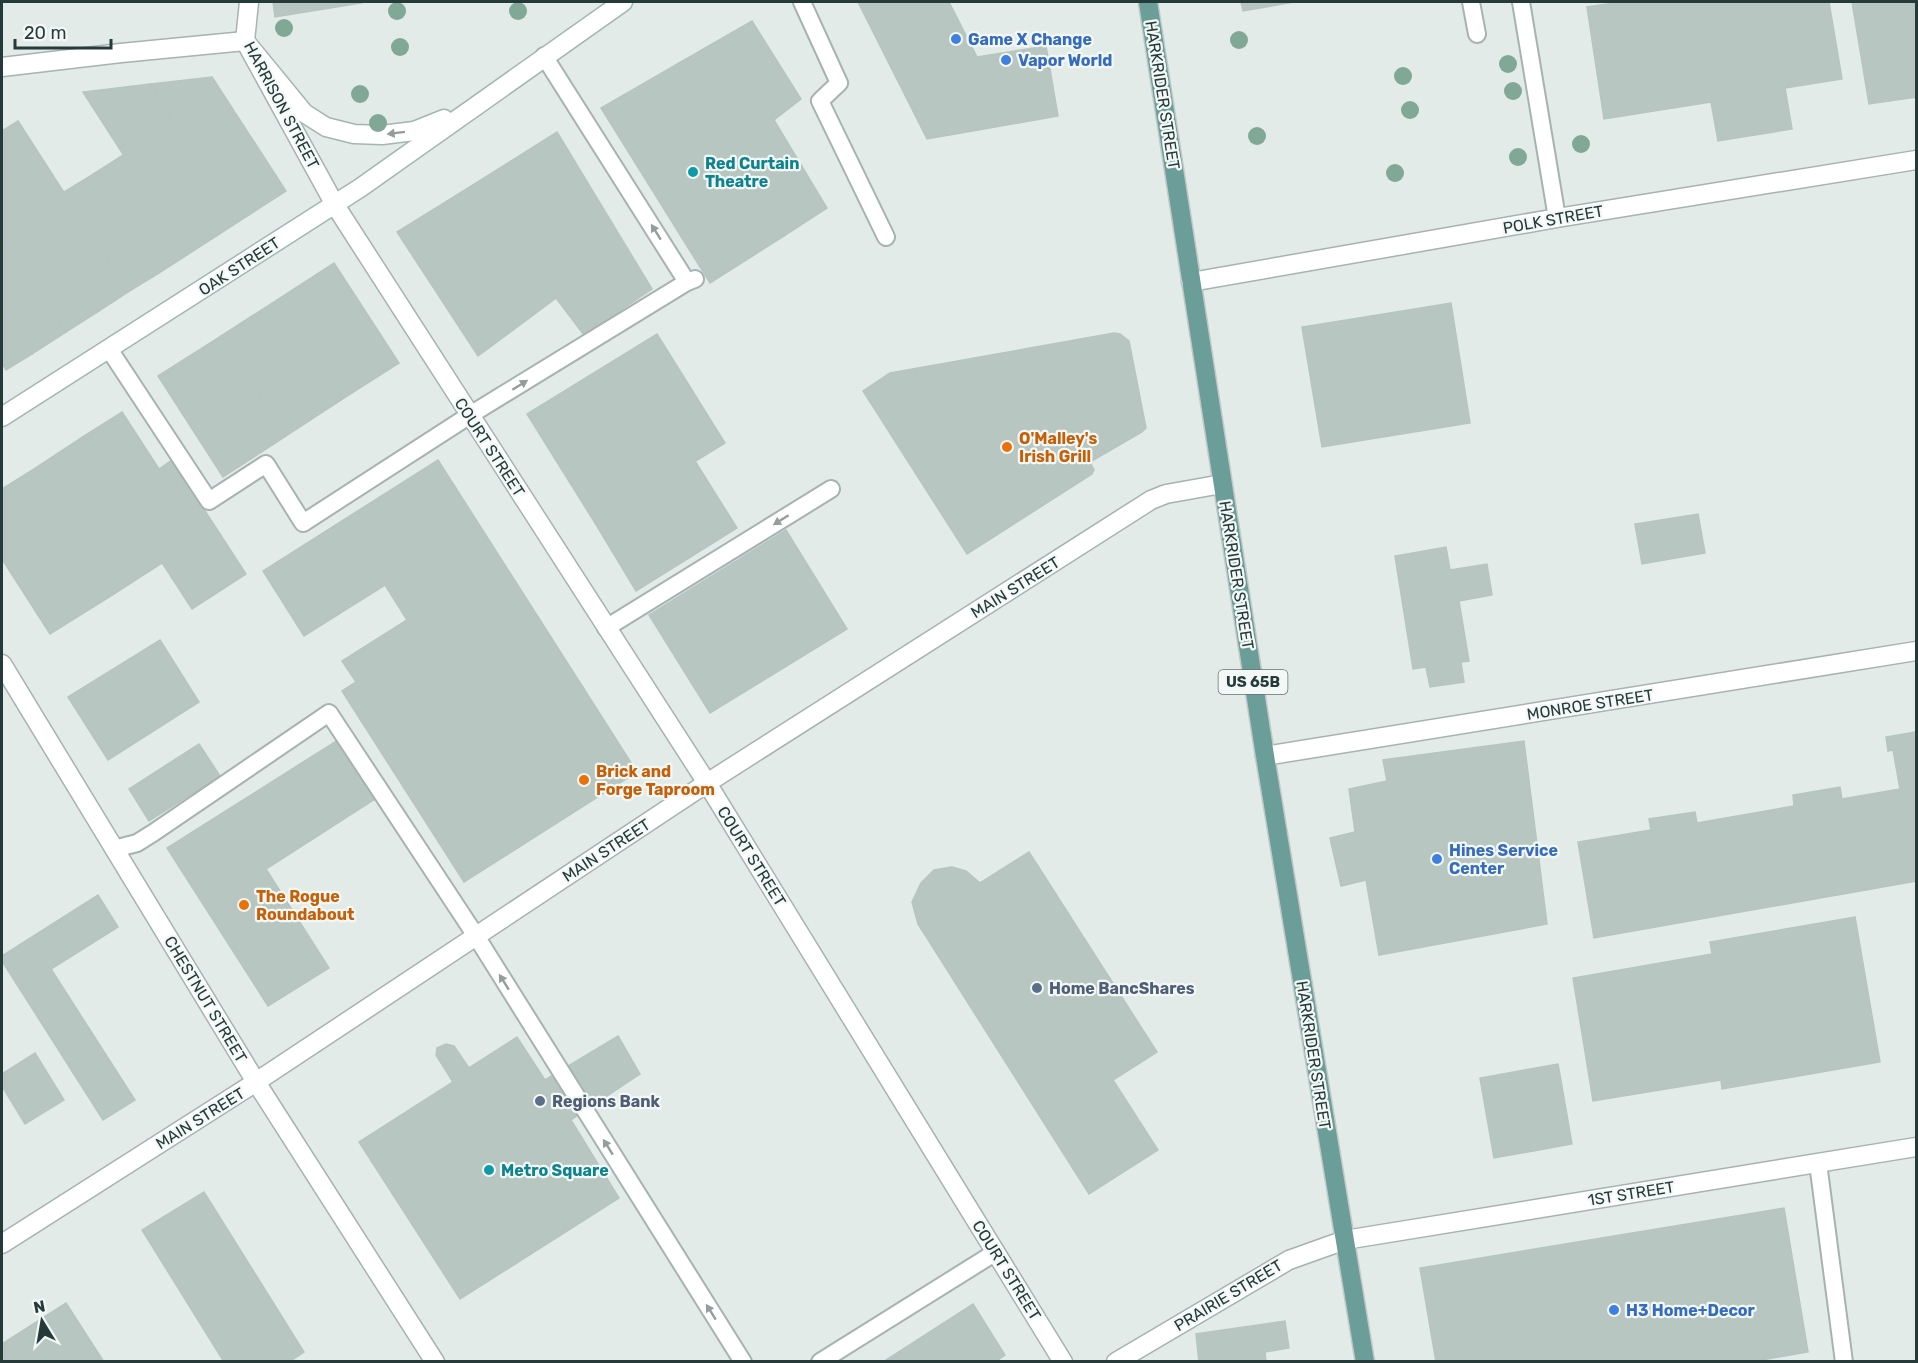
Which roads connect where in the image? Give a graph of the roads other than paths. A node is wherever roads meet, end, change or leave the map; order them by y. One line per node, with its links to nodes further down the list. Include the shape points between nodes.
1 (249, 2): 8 (street, HARRISON STREET)
2 (623, 2): 9 (street, OAK STREET)
3 (802, 2): 15 (lane, via 839,83 820,101)
4 (1148, 2): 16 (main road, HARKRIDER STREET / US 65B)
5 (1471, 2): 7 (lane)
6 (1521, 2): 14 (lane)
7 (1477, 34)
8 (245, 41): 10 (street); 11 (street, OAK STREET, one-way to 8, via 414,131 354,134 326,127 304,113); 13 (street, HARRISON STREET)
9 (544, 56): 11 (street, OAK STREET); 18 (lane, one-way to 9, via 691,280)
10 (2, 68)
11 (471, 108): 13 (street, OAK STREET)
12 (1917, 160): 14 (street, POLK STREET)
13 (335, 205): 17 (street, OAK STREET); 18 (street, COURT STREET)
14 (1557, 218): 16 (street, POLK STREET)
15 (886, 237)
16 (1191, 282): 20 (main road, HARKRIDER STREET / US 65B)
17 (109, 349): 18 (lane, via 209,501 266,464 303,523); 19 (street, OAK STREET)
18 (470, 415): 22 (street, COURT STREET)
19 (2, 417)
20 (1222, 484): 25 (main road, HARKRIDER STREET / US 65B); 26 (street, MAIN STREET, via 1158,496)
21 (831, 489): 22 (lane, one-way to 22)
22 (606, 627): 26 (street, COURT STREET)
23 (1917, 651): 25 (street, MONROE STREET)
24 (2, 664): 27 (street, CHESTNUT STREET)
25 (1264, 756): 32 (main road, HARKRIDER STREET / US 65B)
26 (707, 783): 28 (street, MAIN STREET); 34 (street, COURT STREET)
27 (114, 849): 28 (lane, via 137,843 153,833 329,713); 29 (street, CHESTNUT STREET)
28 (476, 936): 29 (street, MAIN STREET); 36 (lane, one-way to 28)
29 (256, 1082): 33 (street, MAIN STREET); 35 (street, CHESTNUT STREET)
30 (1917, 1147): 31 (street, 1ST STREET)
31 (1818, 1163): 32 (street, 1ST STREET); 41 (lane)
32 (1345, 1240): 39 (street, PRAIRIE STREET, via 1289,1260); 40 (main road, HARKRIDER STREET / US 65B)
33 (2, 1244)
34 (996, 1252): 37 (lane); 38 (street, COURT STREET)
35 (435, 1362)
36 (742, 1362)
37 (820, 1362)
38 (1063, 1362)
39 (1116, 1362)
40 (1365, 1362)
41 (1844, 1362)

